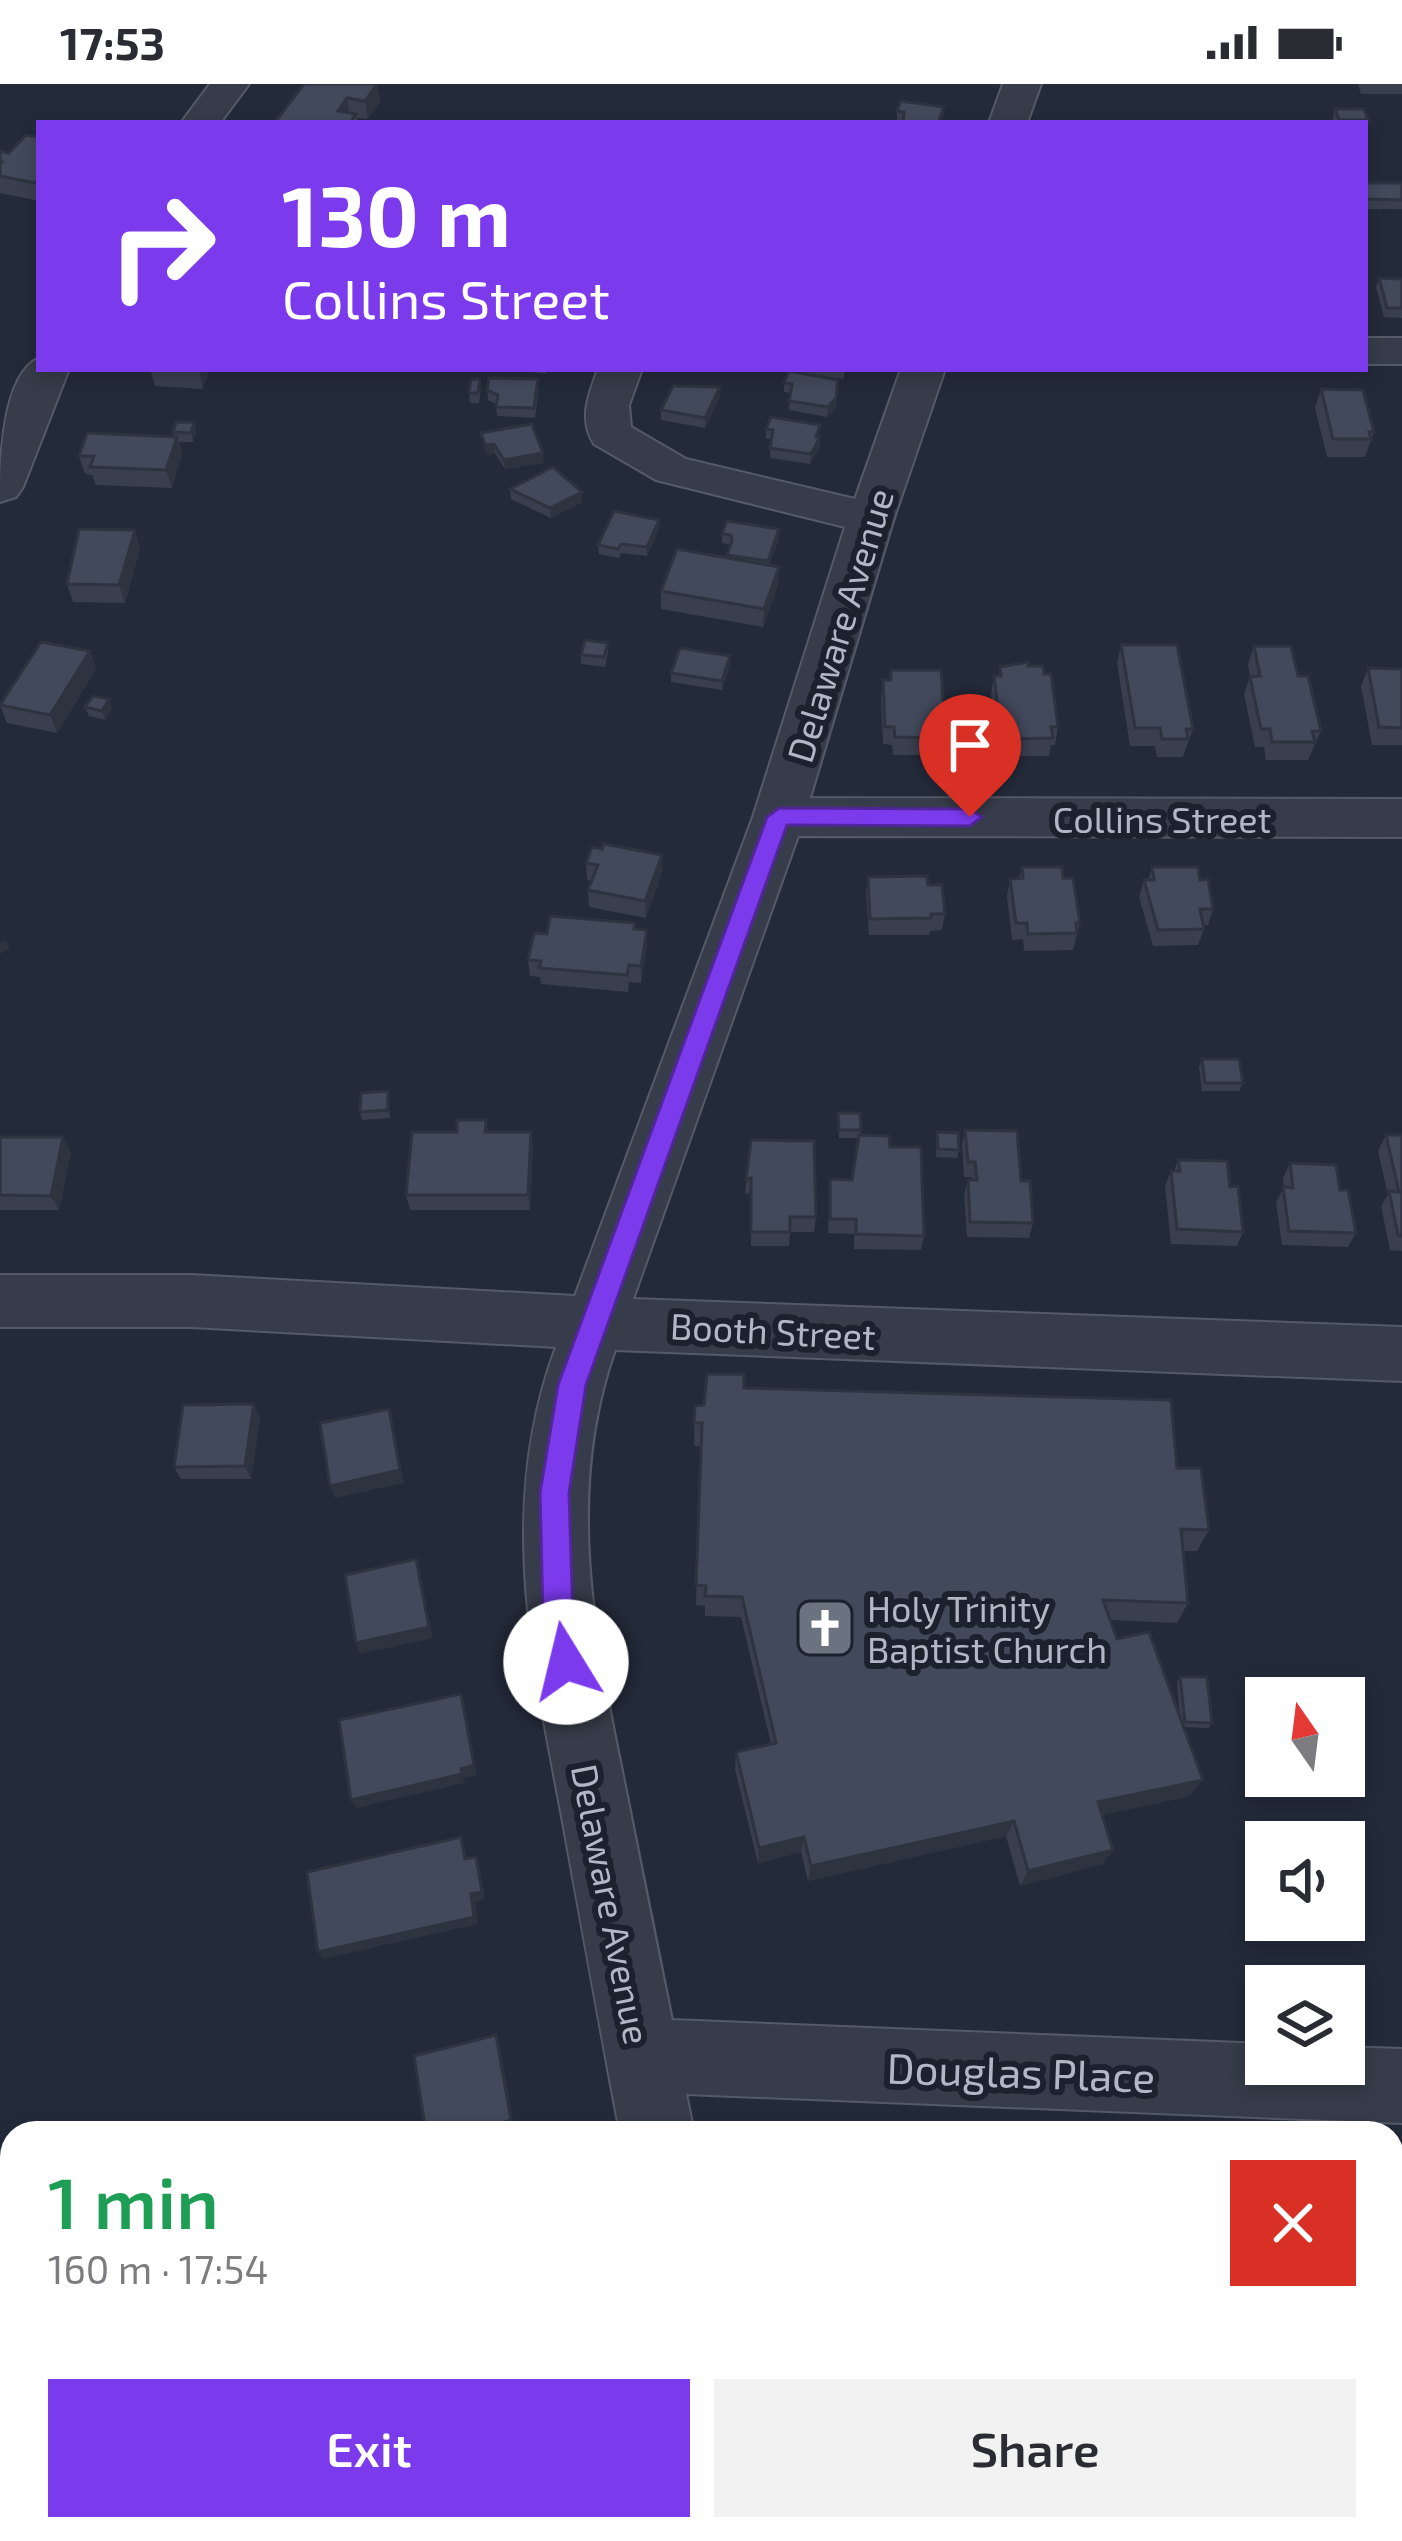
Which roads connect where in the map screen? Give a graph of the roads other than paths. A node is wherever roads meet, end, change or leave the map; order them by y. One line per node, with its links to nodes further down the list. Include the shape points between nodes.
1 (230, 84): 3 (street)
2 (1022, 84): 4 (street)
3 (202, 120)
4 (1008, 120)
5 (1368, 351): 6 (street)
6 (1402, 351)
7 (46, 372): 10 (street)
8 (619, 372): 11 (street, via 607,405 610,434 641,455 672,470)
9 (922, 372): 11 (street, Delaware Avenue)
10 (0, 487)
11 (871, 518): 12 (street, Delaware Avenue)
12 (779, 817): 13 (street, Collins Street); 15 (street, Delaware Avenue)
13 (1402, 818)
14 (0, 1301): 15 (street, Booth Street)
15 (596, 1319): 16 (street, Booth Street); 17 (street, Delaware Avenue, via 572,1385 554,1493 558,1618)
16 (1402, 1354)
17 (640, 2055): 18 (street, Douglas Place); 19 (street, Delaware Avenue)
18 (1402, 2086)
19 (654, 2121)

